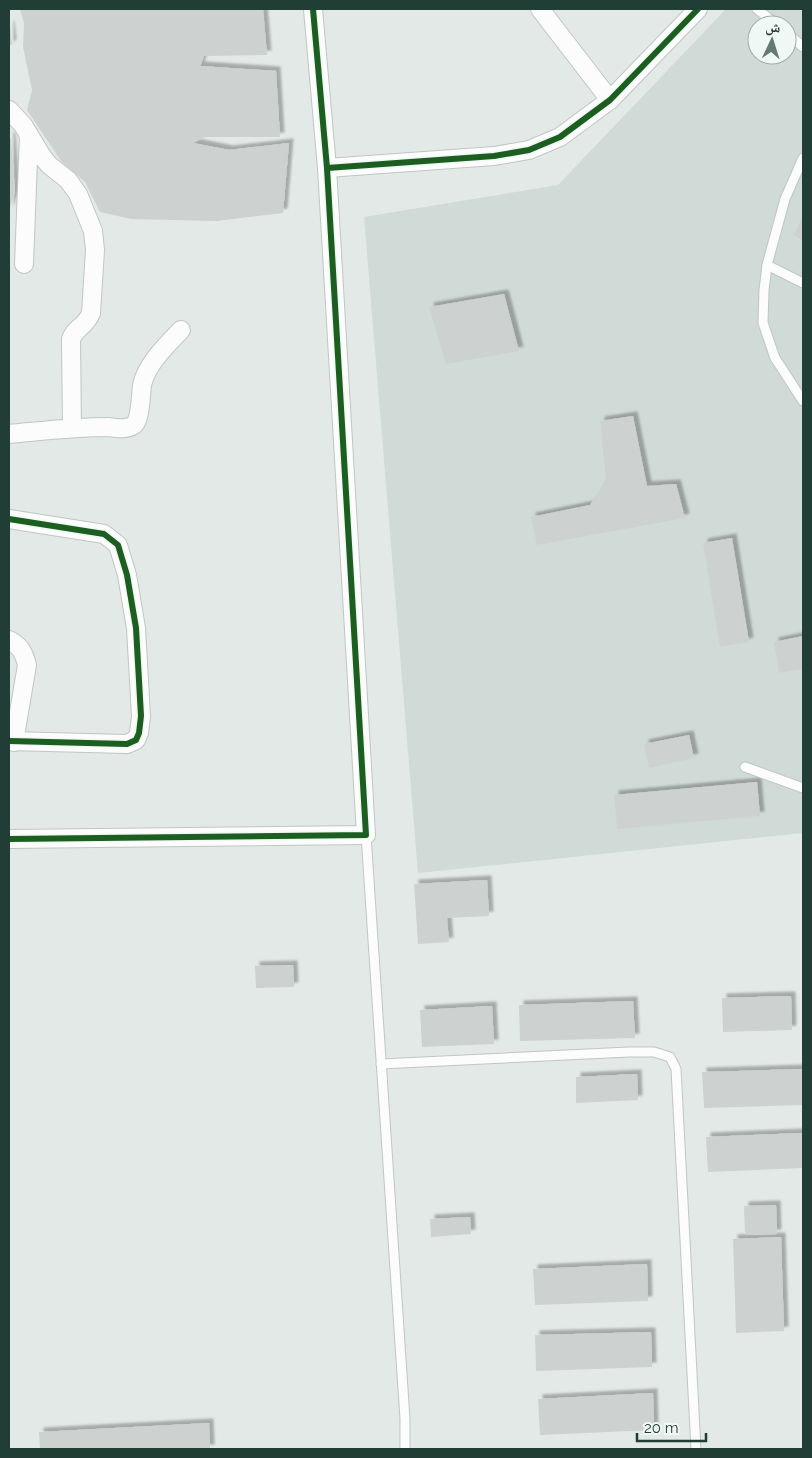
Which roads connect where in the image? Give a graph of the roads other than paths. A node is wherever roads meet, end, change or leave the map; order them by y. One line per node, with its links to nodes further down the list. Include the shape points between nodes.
1 (313, 9): 8 (street)
2 (540, 9): 4 (street)
3 (698, 9): 4 (street)
4 (610, 100): 8 (street, via 560,137 529,150 494,156)
5 (9, 110): 6 (street)
6 (29, 135): 9 (street); 15 (street, via 49,165 68,180 78,194 93,231 91,313 71,339)
7 (803, 158): 11 (lane, via 785,199)
8 (327, 168): 22 (street)
9 (17, 229): 10 (street)
10 (24, 264)
11 (767, 265): 12 (lane); 14 (lane, via 763,323 775,358)
12 (803, 283)
13 (181, 330): 15 (street, via 147,372 136,424 123,428)
14 (803, 401)
15 (72, 428): 16 (street)
16 (9, 434)
17 (9, 519): 19 (street, via 104,534 118,545 136,628 142,716 136,740 127,744)
18 (9, 640): 19 (street, via 25,654 27,665)
19 (12, 742)
20 (745, 767): 21 (lane)
21 (803, 788)
22 (366, 835): 23 (street); 24 (lane)
23 (9, 839)
24 (382, 1064): 25 (lane); 26 (lane, via 629,1052 654,1052 670,1057 676,1069)
25 (405, 1449)
26 (696, 1449)

